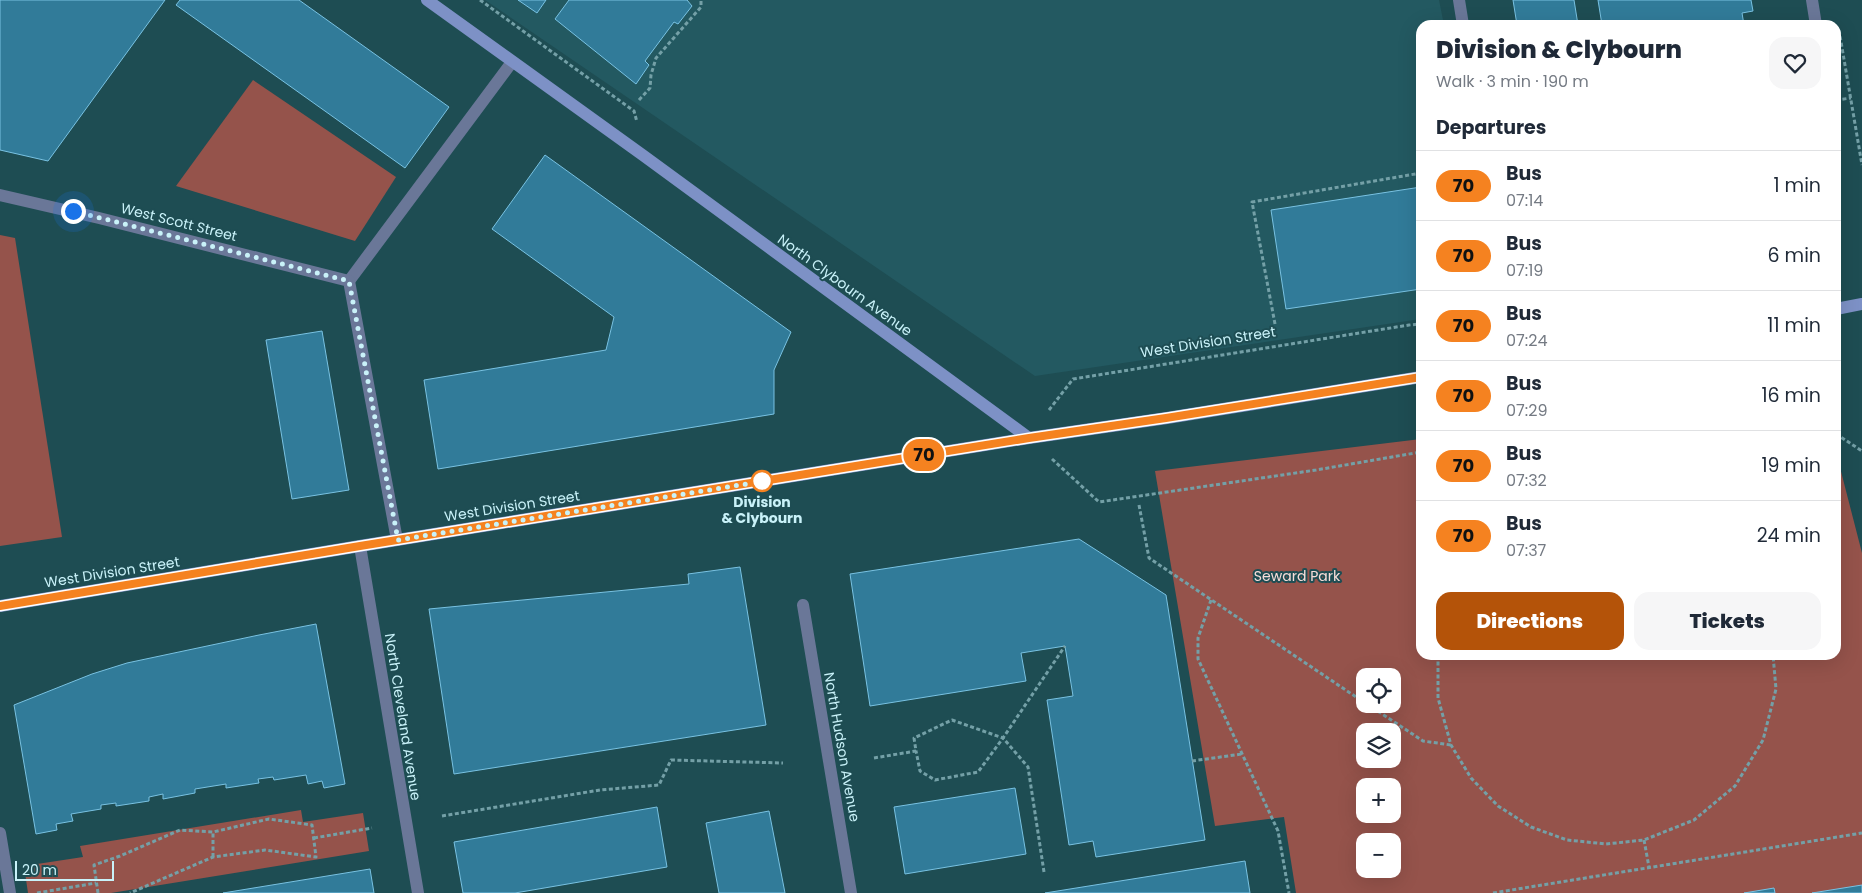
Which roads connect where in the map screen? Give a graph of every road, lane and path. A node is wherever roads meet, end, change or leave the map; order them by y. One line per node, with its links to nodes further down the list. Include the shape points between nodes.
1 (427, 0): 9 (main road, North Clybourn Avenue)
2 (480, 0): 13 (path, via 634,111)
3 (701, 0): 12 (path, via 701,7 656,58 650,88)
4 (1459, 0): 6 (street)
5 (1812, 0): 7 (street)
6 (1463, 20)
7 (1815, 20)
8 (1841, 40): 10 (path)
9 (512, 62): 13 (main road, North Clybourn Avenue); 17 (street)
10 (1851, 98): 11 (path); 14 (path)
11 (1841, 99)
12 (639, 100)
13 (644, 156): 24 (main road, North Clybourn Avenue)
14 (1862, 165)
15 (1416, 174): 20 (path, via 1252,202)
16 (0, 194): 17 (street, West Scott Street)
17 (349, 281): 28 (street)
18 (1862, 304): 19 (main road)
19 (1841, 307)
20 (1275, 324)
21 (1416, 324): 24 (path, West Division Street, via 1073,379)
22 (1416, 378): 24 (main road, West Division Street)
23 (1841, 437): 25 (path)
24 (1029, 438): 26 (path, via 1099,502); 28 (main road, West Division Street)
25 (1862, 451)
26 (1416, 453)
27 (1139, 505): 30 (path, via 1149,558)
28 (398, 540): 29 (main road, West Division Street)
29 (360, 546): 32 (main road, West Division Street); 60 (street, North Cleveland Avenue)
30 (1212, 600): 36 (path); 41 (path, via 1198,638 1198,659)
31 (803, 605): 61 (street, North Hudson Avenue)
32 (0, 606)
33 (1065, 646): 38 (path)
34 (1438, 660): 39 (path, via 1438,698)
35 (1773, 660): 51 (path, via 1776,689 1763,740 1735,786 1694,820)
36 (1356, 696)
37 (1381, 713): 39 (path, via 1423,741)
38 (1003, 738): 40 (path, via 952,720 914,738); 40 (path, via 978,772 935,780 920,771); 54 (path, via 1028,767)
39 (1452, 745): 51 (path, via 1471,778 1498,806 1531,827 1567,840 1606,844)
40 (916, 751): 42 (path)
41 (1242, 754): 43 (path); 62 (path, via 1278,831)
42 (874, 758)
43 (1192, 761)
44 (783, 763): 45 (path, via 671,760 659,785 600,790)
45 (442, 816)
46 (372, 828): 50 (path)
47 (213, 832): 50 (path, via 269,819 312,825); 52 (path); 55 (path, via 180,830 94,865)
48 (0, 833): 56 (street)
49 (1862, 833): 53 (path)
50 (314, 838): 52 (path, via 316,857 265,850)
51 (1644, 840): 53 (path)
52 (212, 857): 59 (path)
53 (1649, 867): 63 (path)
54 (1044, 872)
55 (96, 882): 57 (path); 58 (path)
56 (10, 893)
57 (37, 893)
58 (98, 893)
59 (130, 893)
60 (418, 893)
61 (852, 893)
62 (1289, 893)
63 (1494, 893)

